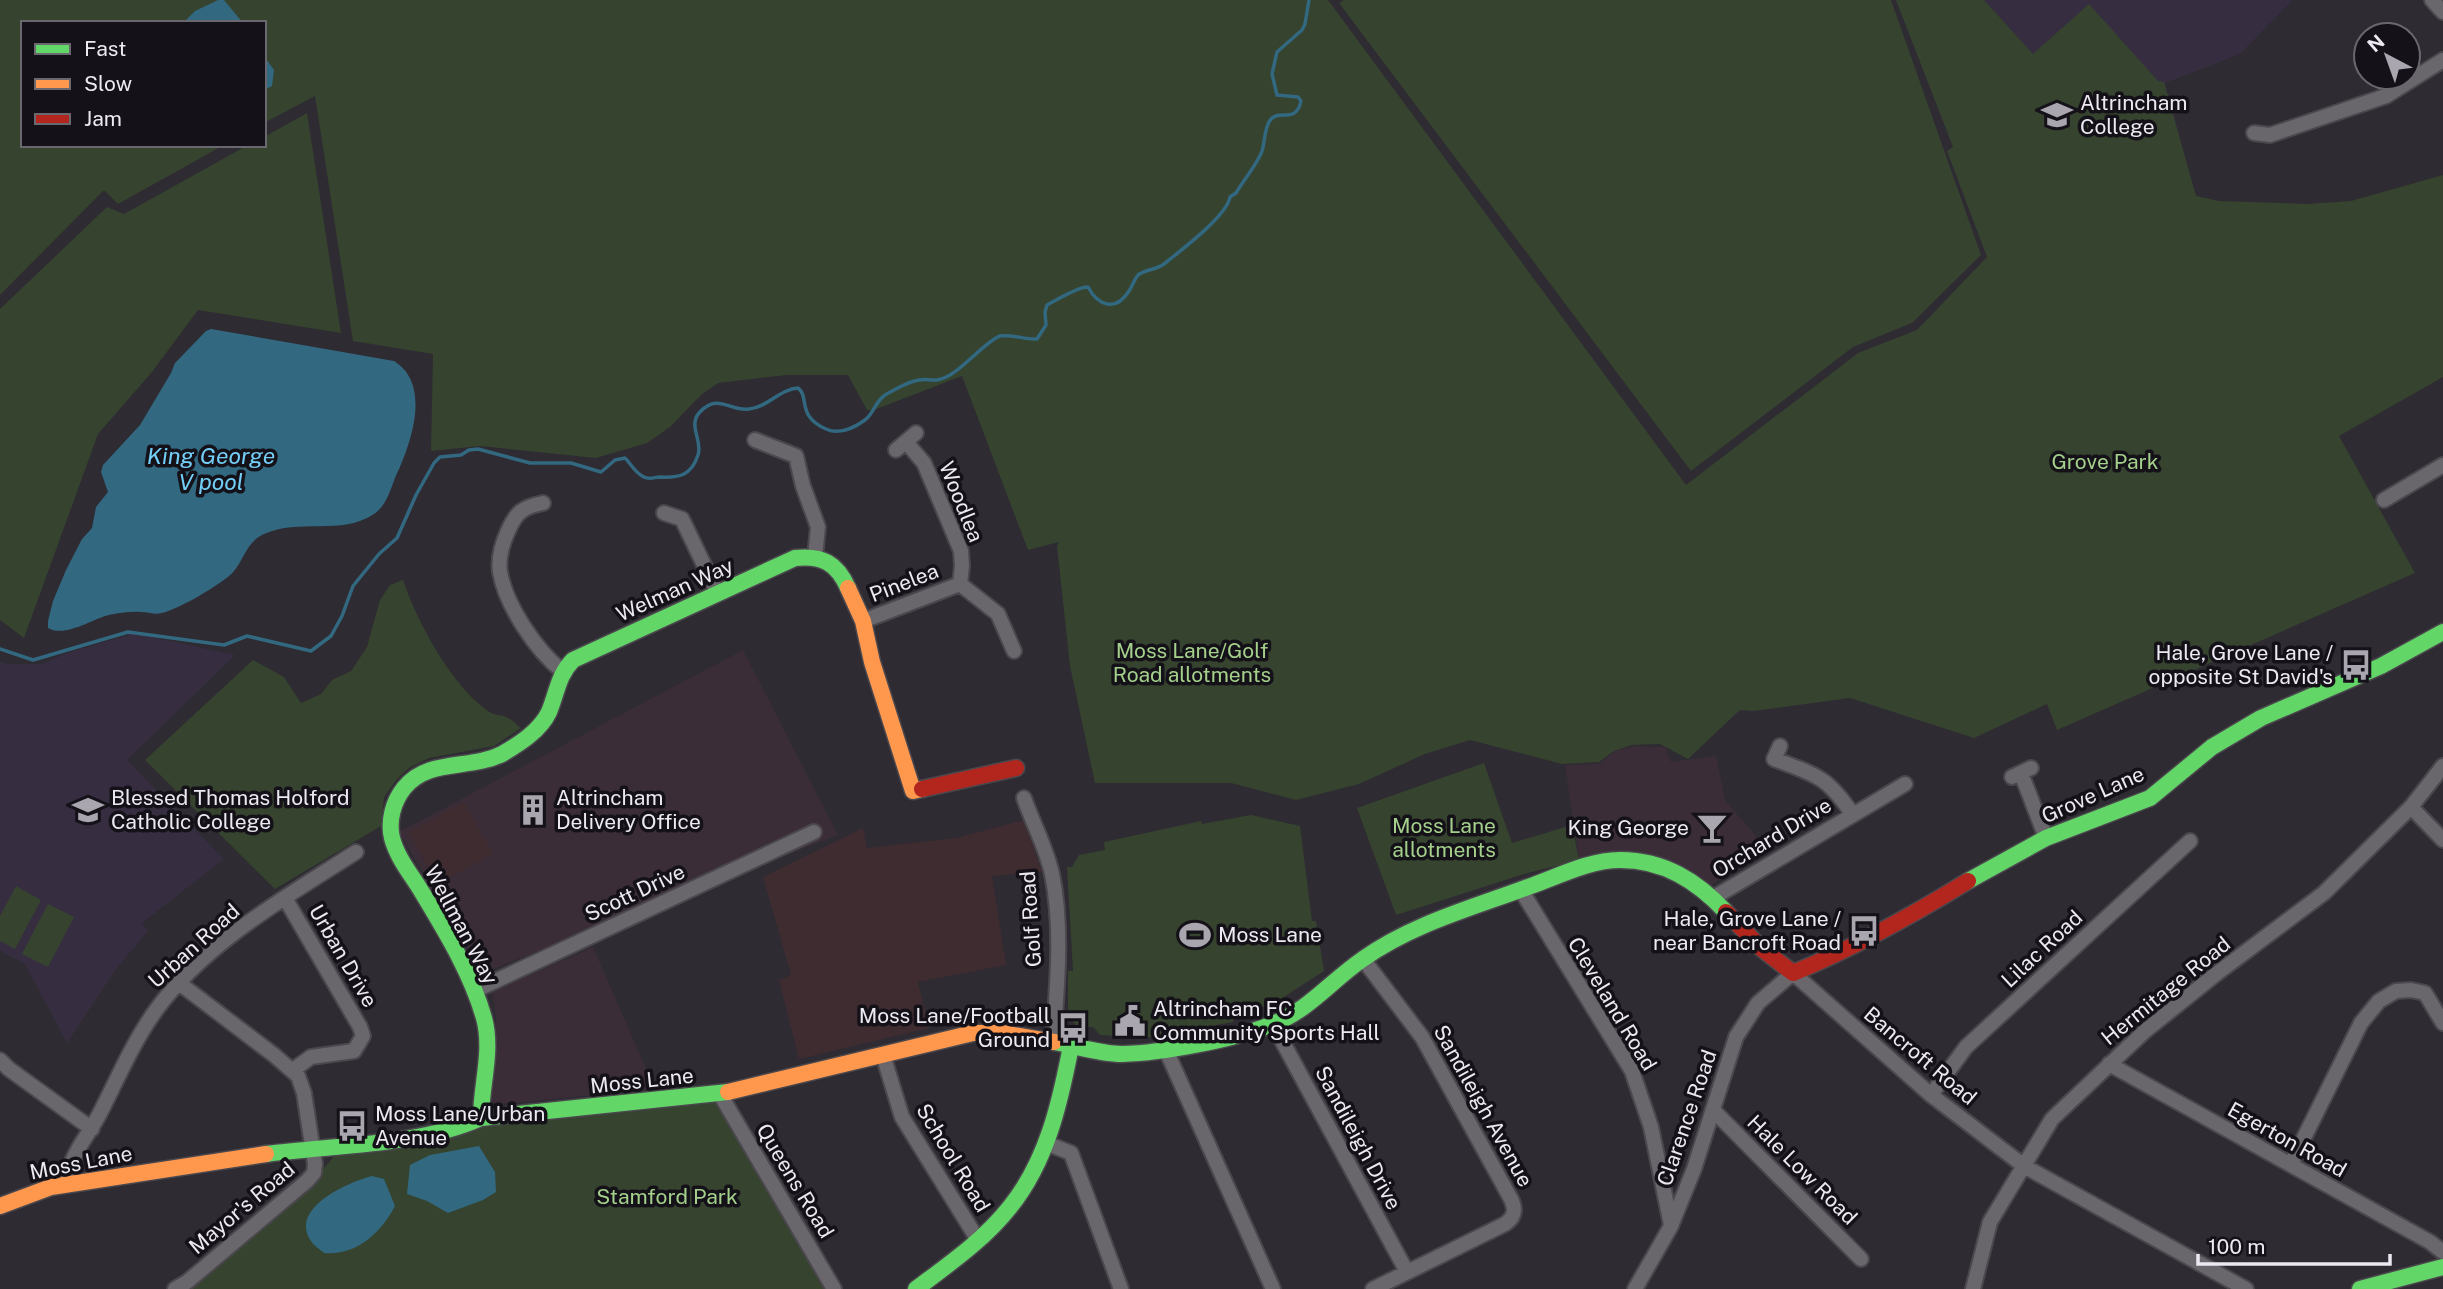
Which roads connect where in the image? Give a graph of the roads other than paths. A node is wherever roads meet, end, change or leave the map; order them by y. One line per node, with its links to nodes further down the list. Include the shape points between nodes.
1 (2432, 0): 2 (street)
2 (2443, 12)
3 (2443, 60): 4 (street, via 2386,96 2270,135)
4 (2254, 134)
5 (755, 440): 11 (street, via 796,456 818,527)
6 (906, 441): 12 (street, Woodlea, via 924,463 961,551)
7 (2443, 465): 8 (street)
8 (2384, 500)
9 (543, 503): 17 (street, via 515,506 499,557 500,571 531,638)
10 (664, 513): 13 (street, via 682,519)
11 (816, 557): 13 (street, Welman Way, via 795,558); 14 (street, via 827,560 840,573)
12 (960, 584): 14 (street, Pinelea); 16 (street, via 998,614)
13 (718, 594): 17 (street, Welman Way, via 586,653)
14 (863, 621): 20 (street, via 913,791)
15 (2443, 632): 27 (street, Grove Lane, via 2381,666 2261,718 2212,747 2150,798)
16 (1014, 651)
17 (562, 671): 37 (street, Wellman Way, via 547,718 524,738 486,760 433,768 411,779 395,802 390,825 397,851)
18 (1780, 746): 25 (street, Orchard Drive, via 1774,758 1818,776 1836,790)
19 (2443, 766): 24 (street, Hermitage Road)
20 (1016, 768)
21 (2021, 773): 27 (street)
22 (1905, 784): 25 (street, Orchard Drive)
23 (1024, 798): 40 (street, Golf Road, via 1053,883 1058,943)
24 (2411, 807): 28 (street); 45 (street, Hermitage Road, via 2325,893 2216,974)
25 (1853, 815): 33 (street, Orchard Drive)
26 (814, 832): 37 (street, Scott Drive)
27 (2046, 838): 35 (street, Grove Lane, via 1909,918)
28 (2443, 840)
29 (2190, 841): 48 (street, Lilac Road, via 1966,1047)
30 (356, 852): 32 (street, Urban Road)
31 (1521, 890): 33 (street, Moss Lane, via 1583,867 1619,860 1684,875); 34 (street, Moss Lane, via 1415,929); 58 (street, Cleveland Road, via 1632,1070 1651,1126)
32 (285, 898): 36 (street, Urban Road); 46 (street, Urban Drive, via 363,1036 354,1051 311,1057)
33 (1713, 898): 35 (street, Moss Lane, via 1761,948)
34 (1363, 959): 39 (street, Moss Lane, via 1313,1001); 63 (street, Sandileigh Avenue, via 1422,1037 1515,1209 1505,1224)
35 (1793, 972): 48 (street, Bancroft Road); 49 (street, Clarence Road, via 1758,1003 1736,1037)
36 (179, 983): 46 (street); 51 (street, Urban Road, via 139,1035)
37 (474, 991): 50 (street, Wellman Way, via 489,1046)
38 (2443, 1023): 54 (street, via 2425,993 2396,991 2379,1001 2361,1023)
39 (1273, 1024): 42 (street, Moss Lane); 63 (street, Sandileigh Drive)
40 (1053, 1042): 41 (street, Moss Lane); 43 (street, Moss Lane, via 983,1032)
41 (1071, 1046): 42 (street, Moss Lane, via 1120,1054); 52 (street)
42 (1166, 1049): 68 (street)
43 (883, 1055): 47 (street, Moss Lane); 59 (street, School Road, via 902,1117)
44 (1, 1064): 51 (street)
45 (2109, 1064): 54 (street, Egerton Road); 55 (street, Hermitage Road, via 2052,1119)
46 (293, 1070): 53 (street, Mayor's Road, via 303,1089)
47 (720, 1094): 50 (street, Moss Lane); 65 (street, Queens Road)
48 (1931, 1095): 55 (street, Bancroft Road)
49 (1713, 1110): 58 (street, Clarence Road); 61 (street, Hale Low Road)
50 (481, 1118): 53 (street, Moss Lane, via 463,1128 432,1134)
51 (92, 1129): 56 (street, Urban Road, via 70,1164)
52 (1046, 1143): 59 (street, via 1017,1198); 67 (street, via 1072,1153)
53 (313, 1148): 56 (street, Moss Lane); 64 (street, Mayor's Road, via 312,1176)
54 (2291, 1164): 60 (street, Egerton Road)
55 (2024, 1166): 71 (street, Hermitage Road, via 1990,1222); 72 (street, Bancroft Road)
56 (68, 1184): 57 (street, Moss Lane)
57 (0, 1206)
58 (1671, 1226): 70 (street, Clarence Road)
59 (978, 1240): 66 (street)
60 (2443, 1252)
61 (1861, 1259)
62 (2443, 1267): 73 (street)
63 (1407, 1272): 69 (street, Sandileigh Avenue)
64 (175, 1289)
65 (834, 1289)
66 (916, 1289)
67 (1121, 1289)
68 (1273, 1289)
69 (1373, 1289)
70 (1636, 1289)
71 (1973, 1289)
72 (2246, 1289)
73 (2360, 1289)

